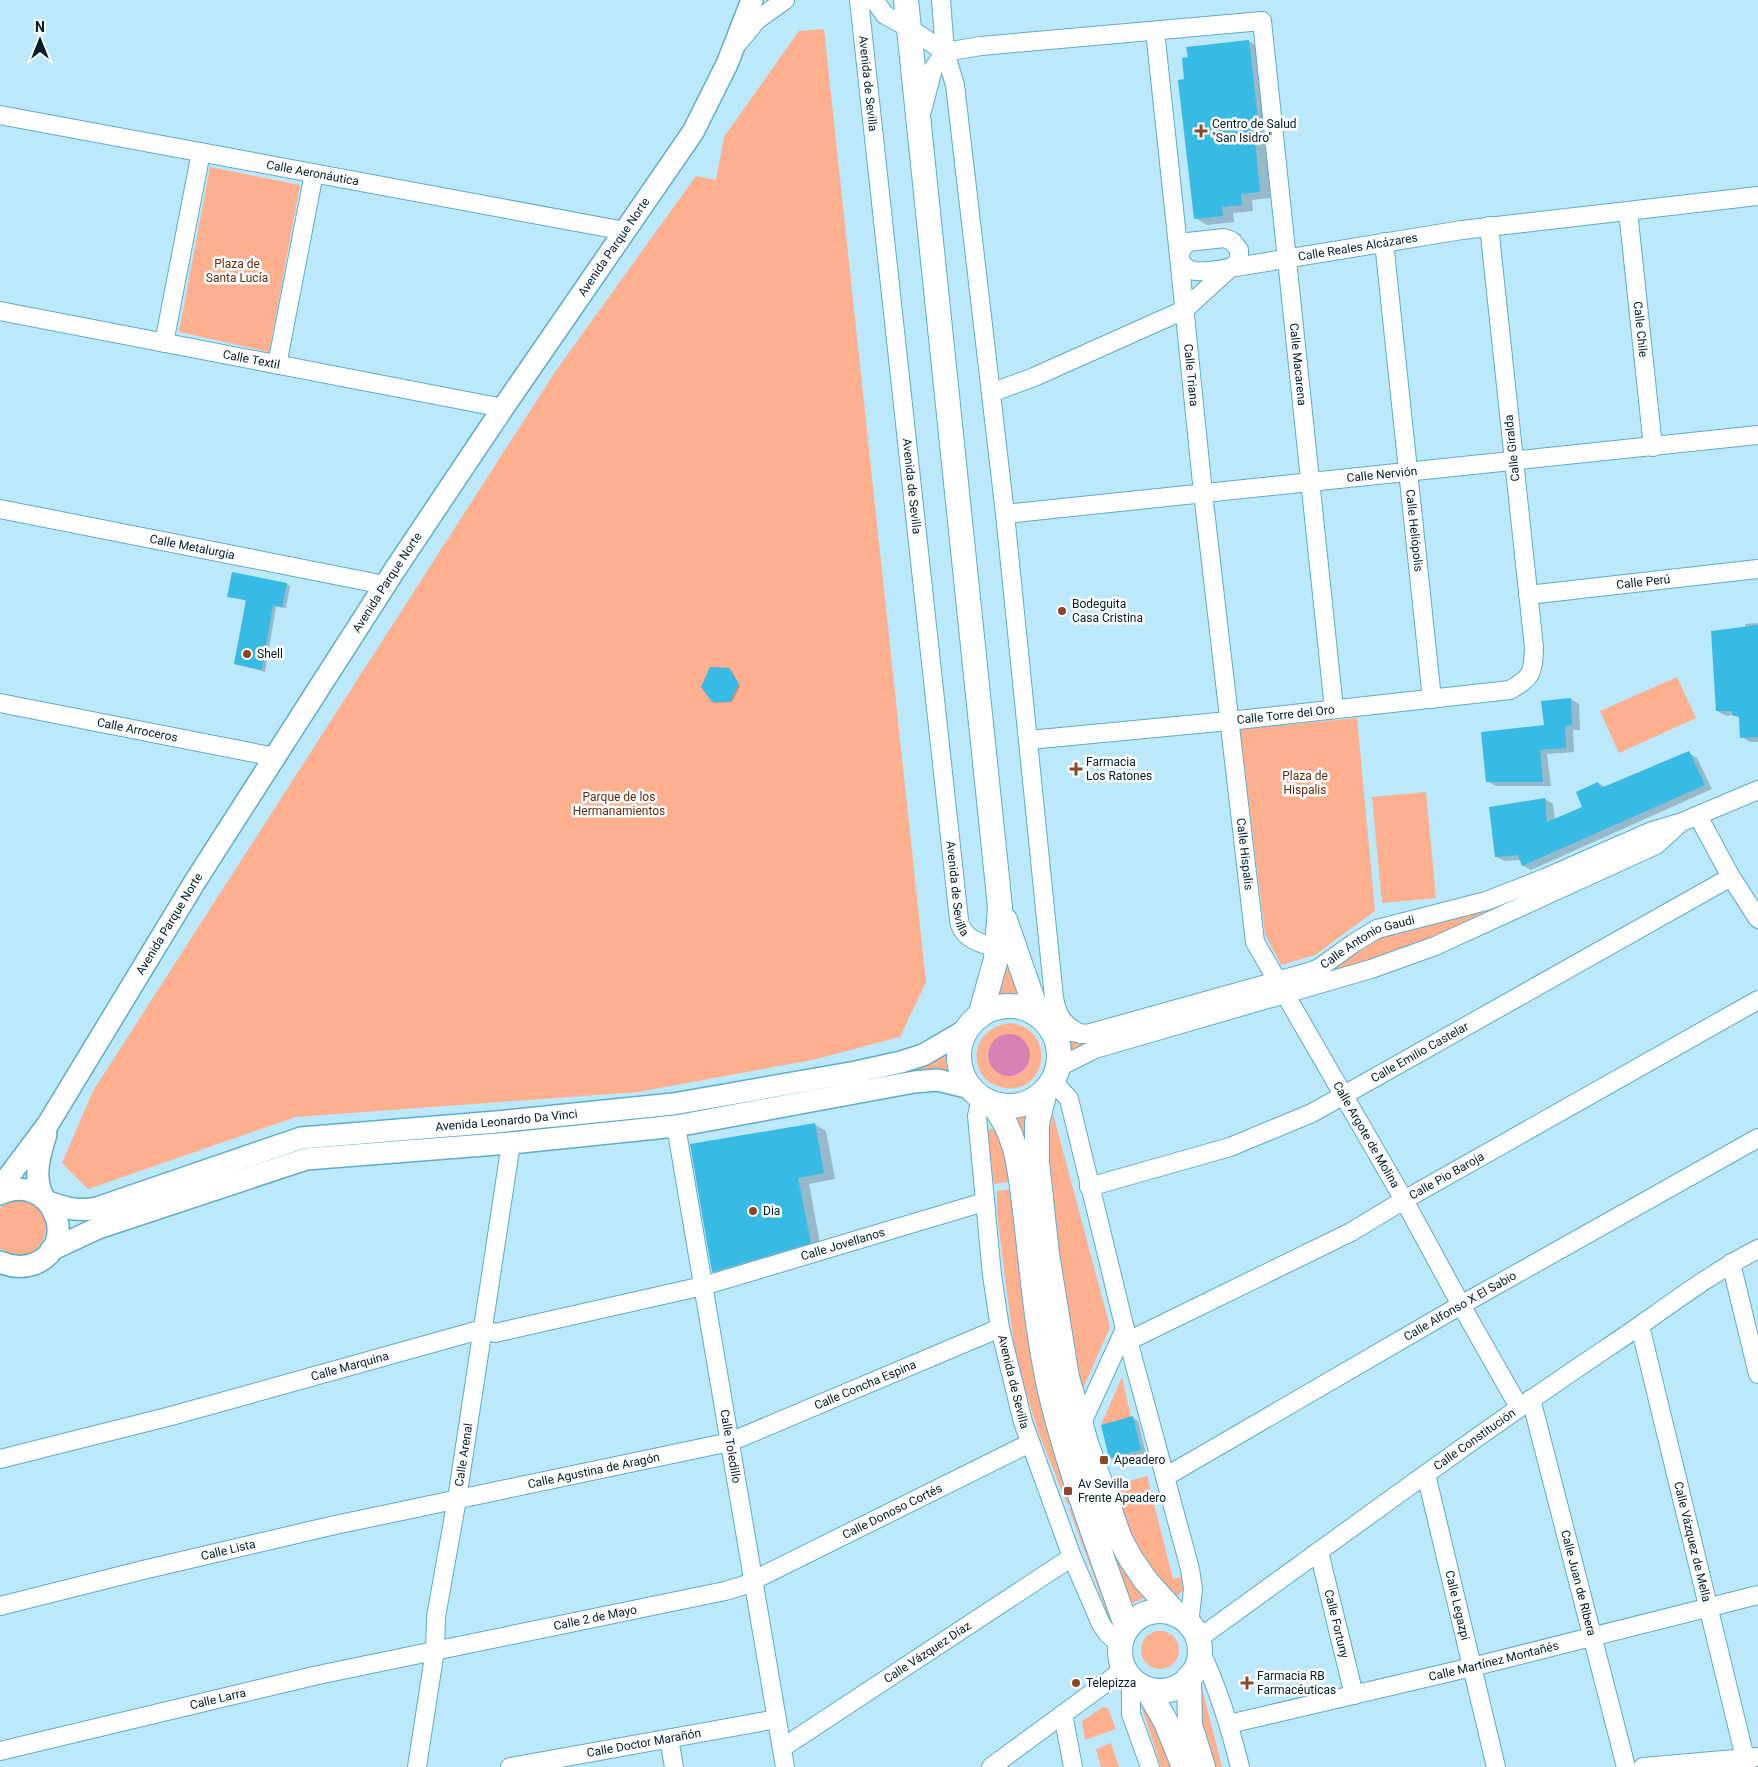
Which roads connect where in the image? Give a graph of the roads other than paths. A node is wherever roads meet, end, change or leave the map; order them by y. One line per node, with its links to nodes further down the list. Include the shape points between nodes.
1 (752, 0): 10 (street, Avenida Parque Norte)
2 (785, 0): 10 (street, via 757,20)
3 (858, 0): 7 (street); 53 (street, Avenida de Sevilla, via 959,920 966,935)
4 (874, 0): 7 (street)
5 (906, 0): 8 (main road)
6 (942, 0): 11 (street)
7 (885, 15): 8 (street)
8 (909, 28): 11 (street); 13 (main road)
9 (1155, 31): 11 (street); 21 (street, Calle Triana); 22 (street, Calle Macarena, via 1262,21)
10 (734, 48): 19 (street, Avenida Parque Norte, via 693,132)
11 (945, 52): 13 (street, via 933,69); 28 (street, via 955,85)
12 (0, 115): 14 (street, Calle Aeronáutica)
13 (918, 128): 51 (main road)
14 (201, 152): 15 (street, Calle Aeronáutica); 26 (street)
15 (314, 173): 19 (street, Calle Aeronáutica); 27 (street)
16 (1758, 196): 17 (street, Calle Reales Alcázares)
17 (1628, 211): 18 (street, Calle Reales Alcázares); 31 (street, Calle Chile)
18 (1489, 226): 20 (street, Calle Reales Alcázares); 32 (street, Calle Giralda)
19 (624, 231): 29 (street, Avenida Parque Norte)
20 (1384, 242): 22 (street, Calle Reales Alcázares); 33 (street, Calle Heliópolis)
21 (1179, 256): 23 (street, Calle Reales Alcázares, via 1193,271); 23 (street, via 1188,242 1227,238 1236,245 1240,254); 24 (street, Calle Triana)
22 (1286, 258): 23 (street, Calle Reales Alcázares); 34 (street, Calle Macarena)
23 (1230, 268): 24 (street)
24 (1184, 310): 28 (street); 35 (street, Calle Triana)
25 (0, 311): 26 (street, Calle Textil)
26 (164, 343): 27 (street, Calle Textil)
27 (277, 365): 29 (street, Calle Textil)
28 (991, 393): 37 (street)
29 (503, 408): 39 (street, Avenida Parque Norte)
30 (1758, 435): 31 (street, Calle Nervión)
31 (1653, 446): 32 (street, Calle Nervión)
32 (1514, 461): 33 (street, Calle Nervión); 40 (street, Calle Giralda)
33 (1408, 473): 34 (street, Calle Nervión); 42 (street, Calle Heliópolis)
34 (1309, 481): 35 (street, Calle Nervión); 44 (street, Calle Macarena)
35 (1202, 493): 37 (street, Calle Nervión); 45 (street, Calle Triana)
36 (0, 509): 39 (street, Calle Metalurgia)
37 (1005, 514): 46 (street)
38 (1758, 569): 40 (street, Calle Perú)
39 (385, 585): 47 (street, Avenida Parque Norte)
40 (1528, 595): 41 (street, Calle Giralda)
41 (1533, 669): 42 (street, Calle Torre del Oro, via 1524,682 1510,690)
42 (1432, 699): 44 (street, Calle Torre del Oro)
43 (0, 704): 47 (street, Calle Arroceros)
44 (1334, 709): 45 (street, Calle Torre del Oro)
45 (1229, 721): 46 (street, Calle Torre del Oro); 55 (street, Calle Hispalis, via 1255,942)
46 (1029, 740): 54 (street)
47 (275, 757): 64 (street, Avenida Parque Norte)
48 (1758, 790): 49 (street, Calle Antonio Gaudi)
49 (1690, 819): 50 (street); 55 (street, Calle Antonio Gaudi, via 1656,845 1435,946 1370,968); 55 (street, Calle Antonio Gaudi, via 1652,831 1486,901 1384,926)
50 (1731, 877): 52 (street); 62 (street, Calle Emilio Castelar)
51 (1000, 907): 53 (main road); 57 (main road, via 1027,987)
52 (1758, 919)
53 (998, 948): 58 (main road, via 995,965)
54 (1052, 973): 57 (street); 59 (street, via 1059,1016)
55 (1282, 988): 59 (street, Calle Antonio Gaudi); 60 (street, Calle Antonio Gaudi, via 1095,1049); 62 (street, Calle Argote de Molina)
56 (1758, 1000): 72 (street, Calle Pio Baroja)
57 (1042, 1019): 58 (main road, via 1024,1008 1008,1006 993,1009); 59 (street); 60 (main road, via 1054,1035 1058,1048)
58 (973, 1023): 61 (main road, via 960,1044 959,1060 963,1075); 71 (street, Avenida Leonardo Da Vinci, via 914,1058 856,1072 673,1104 301,1138 97,1208 70,1209)
59 (1081, 1034)
60 (1058, 1074): 61 (main road, via 1034,1099 1022,1104 1009,1106); 63 (street); 63 (street, via 1068,1070); 88 (main road, via 1040,1107 1036,1137 1039,1183 1062,1350)
61 (980, 1095): 65 (street, Avenida Leonardo Da Vinci, via 937,1080 914,1082); 73 (street, Avenida de Sevilla, via 977,1116); 104 (main road, Avenida de Sevilla, via 996,1109 1007,1128 1018,1160 1050,1390)
62 (1344, 1096): 68 (street, Calle Emilio Castelar, via 1230,1147); 72 (street, Calle Argote de Molina)
63 (1069, 1100): 68 (street)
64 (48, 1124): 69 (street, Avenida Parque Norte); 71 (street, Avenida Parque Norte, via 38,1168 39,1184)
65 (676, 1126): 67 (street, Avenida Leonardo Da Vinci); 80 (street, Calle Toledillo)
66 (1758, 1138): 81 (street, Calle Alfonso X El Sabio)
67 (511, 1143): 75 (street, Avenida Leonardo Da Vinci, via 306,1159 90,1230); 84 (street, Calle Arenal)
68 (1089, 1187): 85 (street)
69 (0, 1188)
70 (0, 1194): 71 (street, Avenida Leonardo Da Vinci, via 12,1189 25,1189)
71 (46, 1200): 75 (street, Avenida Parque Norte, via 56,1214 58,1228)
72 (1404, 1200): 81 (street, Calle Argote de Molina); 85 (street, Calle Pio Baroja, via 1351,1232)
73 (984, 1202): 80 (street, Calle Jovellanos); 83 (street, Avenida de Sevilla)
74 (1758, 1249): 77 (street, Calle Constitución)
75 (51, 1250): 78 (street, Avenida Leonardo Da Vinci, via 38,1262)
76 (0, 1262): 78 (street)
77 (1731, 1263): 82 (street, Calle Constitución); 86 (street)
78 (22, 1267): 79 (street)
79 (0, 1276)
80 (703, 1286): 84 (street, Calle Marquina, via 495,1333); 89 (street, Calle Toledillo)
81 (1461, 1306): 87 (street, Calle Argote de Molina); 93 (street, Calle Alfonso X El Sabio)
82 (1640, 1326): 87 (street, Calle Constitución); 100 (street, Calle Vázquez de Mella)
83 (1000, 1328): 89 (street, Calle Concha Espina); 90 (street, Avenida de Sevilla)
84 (483, 1329): 91 (street, Calle Marquina, via 170,1416); 94 (street, Calle Arenal)
85 (1126, 1335): 88 (street); 93 (street)
86 (1758, 1374)
87 (1525, 1403): 92 (street, Calle Constitución); 102 (street, Calle Juan de Ribera)
88 (1081, 1426): 101 (main road, via 1114,1526 1126,1551 1146,1581)
89 (730, 1442): 94 (street, Calle Agustina de Aragón); 97 (street, Calle Toledillo)
90 (1030, 1442): 96 (street, Avenida de Sevilla); 97 (street, Calle Donoso Cortés)
91 (0, 1459)
92 (1426, 1474): 95 (street, Calle Constitución); 105 (street, Calle Legazpi)
93 (1165, 1478): 101 (street, via 1192,1580)
94 (457, 1499): 99 (street, Calle Lista); 103 (street, Calle Arenal, via 436,1617)
95 (1319, 1552): 101 (street, Calle Constitución); 107 (street, Calle Fortuny)
96 (1072, 1557): 104 (street, Avenida de Sevilla, via 1102,1627); 112 (street, Calle Vázquez Díaz)
97 (753, 1580): 103 (street, Calle 2 de Mayo, via 725,1591); 109 (street, Calle Toledillo)
98 (1758, 1595): 100 (street, Calle Martínez Montañés)
99 (0, 1606)
100 (1707, 1606): 102 (street, Calle Martínez Montañés); 114 (street, Calle Vázquez de Mella)
101 (1191, 1632): 104 (main road, via 1166,1612 1150,1613 1136,1619); 106 (main road, via 1197,1664); 110 (street, via 1214,1679)
102 (1591, 1638): 105 (street, Calle Martínez Montañés); 126 (street, Calle Juan de Ribera)
103 (435, 1650): 113 (street, Calle Larra); 115 (street, Calle Arenal)
104 (1130, 1660): 106 (main road, via 1157,1690 1170,1689); 108 (street, via 1118,1673); 121 (street, Avenida de Sevilla, via 1131,1714); 122 (main road, Avenida de Sevilla, via 1166,1722)
105 (1472, 1667): 107 (street, Calle Martínez Montañés); 125 (street, Calle Legazpi)
106 (1189, 1677): 123 (main road, via 1192,1733)
107 (1354, 1695): 110 (street, Calle Martínez Montañés)
108 (1063, 1714): 119 (street); 120 (street)
109 (777, 1719): 111 (street, Calle Doctor Marañón); 112 (street, Calle Toledillo)
110 (1229, 1724): 124 (street)
111 (669, 1739): 116 (street, Calle Doctor Marañón); 117 (street)
112 (782, 1748): 118 (street, Calle Toledillo)
113 (0, 1751)
114 (1750, 1761): 127 (street)
115 (417, 1767)
116 (514, 1767)
117 (674, 1767)
118 (785, 1767)
119 (991, 1767)
120 (1073, 1767)
121 (1150, 1767)
122 (1184, 1767)
123 (1203, 1767)
124 (1240, 1767)
125 (1496, 1767)
126 (1626, 1767)
127 (1643, 1767)

